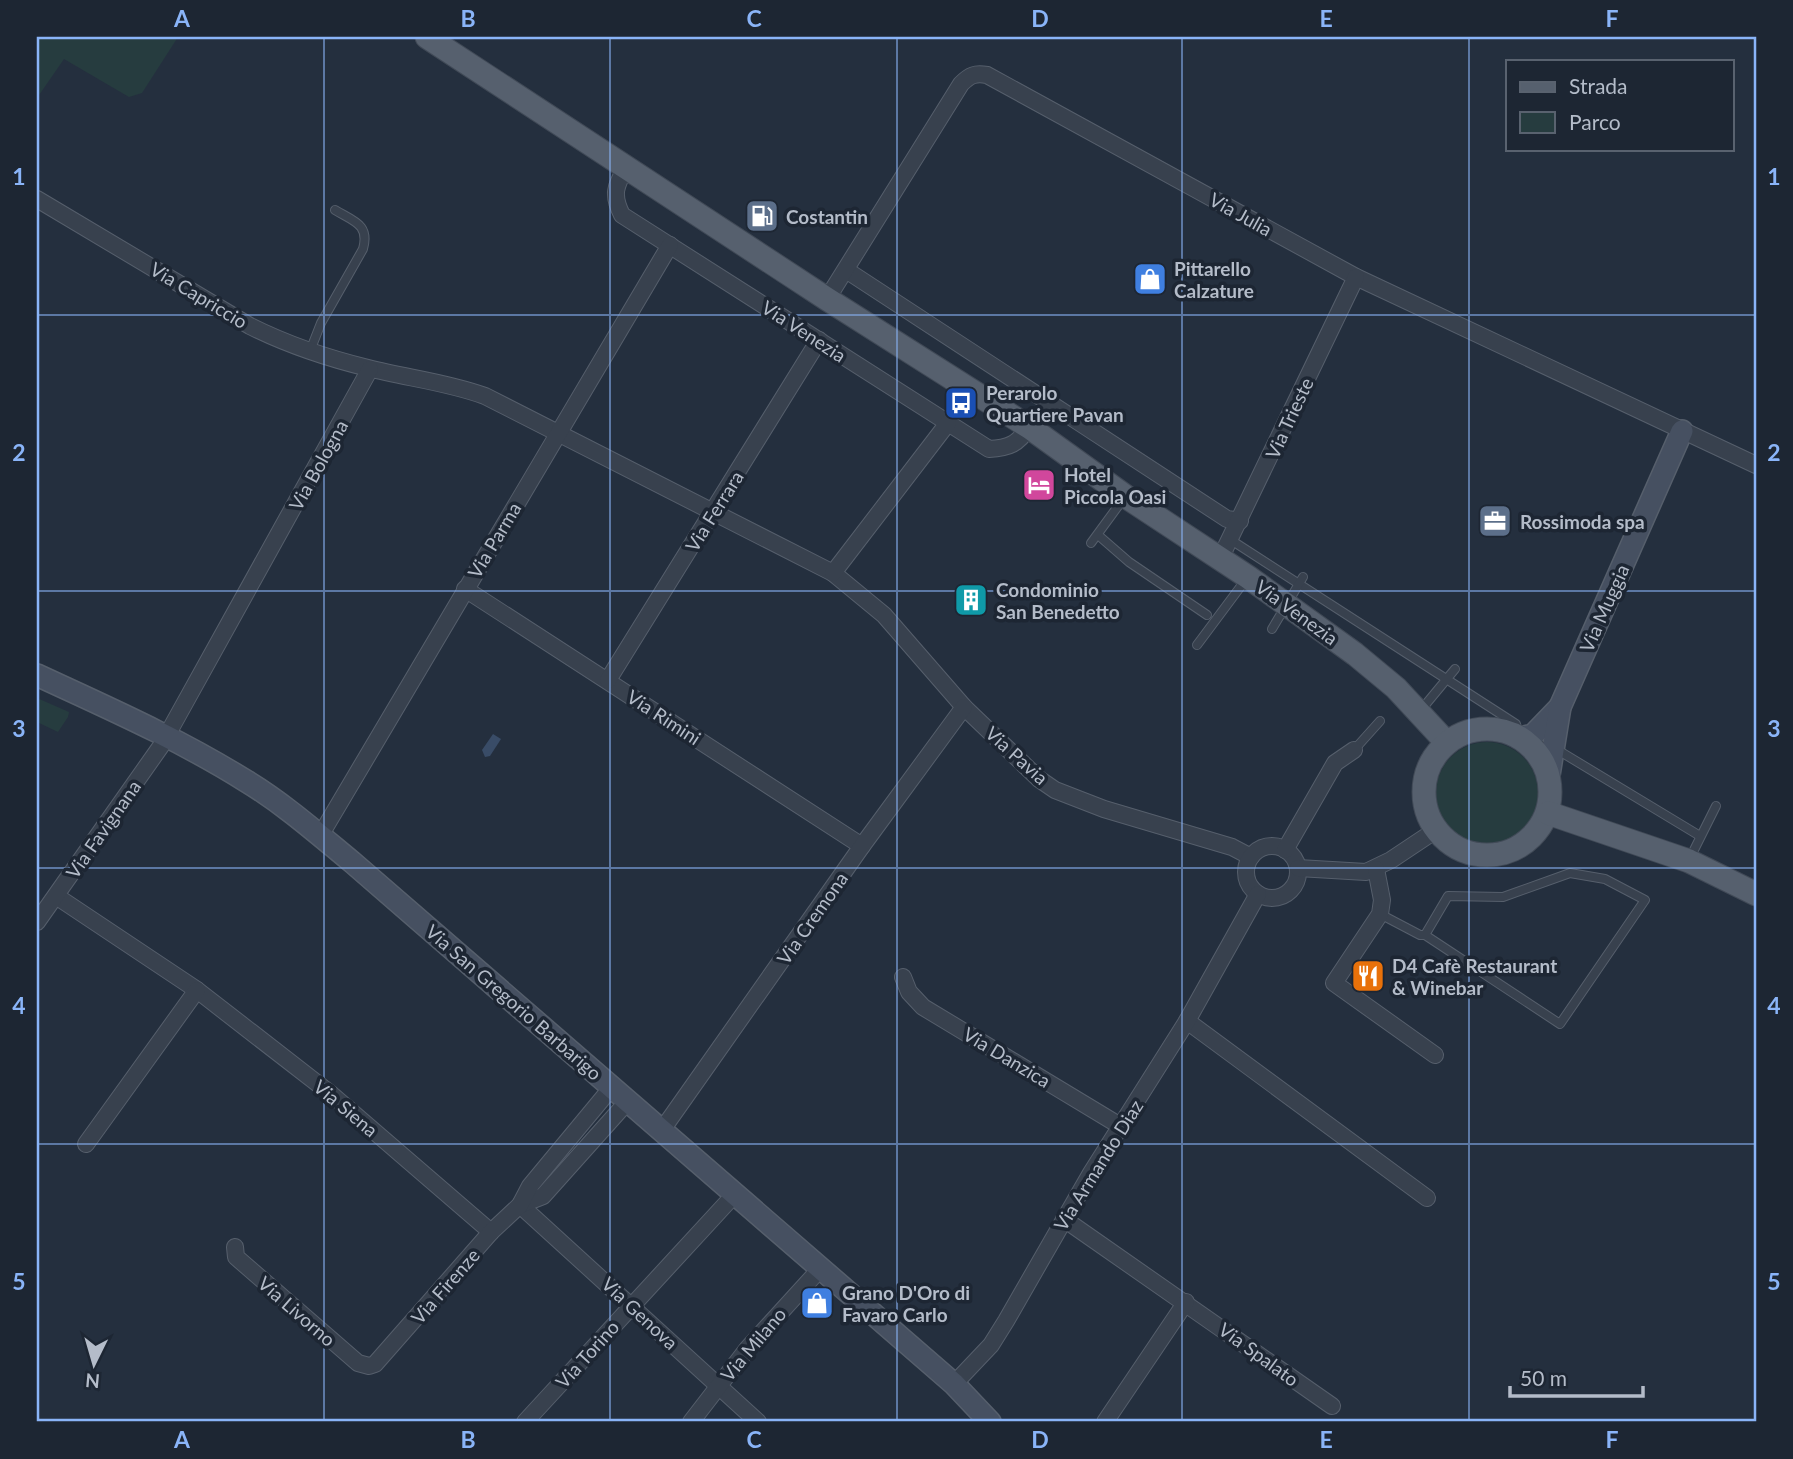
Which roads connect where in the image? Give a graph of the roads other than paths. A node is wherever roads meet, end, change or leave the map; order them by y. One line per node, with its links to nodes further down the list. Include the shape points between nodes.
1 (427, 37): 2 (main road, Via Venezia)
2 (626, 168): 5 (street, Via Venezia, via 614,199 622,215); 8 (main road, Via Venezia)
3 (37, 199): 10 (street, Via Capriccio, via 250,326)
4 (335, 210): 10 (lane, via 360,225 366,239)
5 (670, 245): 9 (street, Via Venezia); 15 (street, Via Parma)
6 (846, 270): 7 (street, Via Julia, via 961,84 978,73); 8 (street, Via Julia); 19 (street, via 1227,519)
7 (1356, 277): 14 (street, Via Julia); 19 (street, Via Trieste)
8 (827, 299): 13 (main road, Via Venezia)
9 (819, 340): 12 (street, Via Venezia); 18 (street, Via Ferrara)
10 (310, 351): 11 (street, Via Capriccio)
11 (370, 369): 15 (street, via 468,390); 38 (street, Via Bologna)
12 (948, 423): 13 (street, Via Venezia, via 989,449 1017,443); 23 (street)
13 (1029, 428): 17 (main road, Via Venezia)
14 (1682, 431): 16 (street, Via Julia); 35 (street, Via Muggia)
15 (557, 433): 18 (street, Via Pavia); 25 (street, Via Parma)
16 (1756, 465)
17 (1125, 496): 20 (lane); 22 (main road, Via Venezia)
18 (714, 511): 23 (street, Via Pavia); 33 (street, Via Ferrara)
19 (1240, 521): 22 (street, Via Trieste)
20 (1098, 535): 21 (lane); 27 (lane)
21 (1091, 543)
22 (1225, 550): 24 (main road, Via Venezia); 26 (lane)
23 (833, 573): 34 (street, Via Pavia, via 884,615)
24 (1248, 577): 26 (main road, Via Venezia); 29 (lane)
25 (465, 589): 33 (street, Via Rimini); 47 (street, Via Parma)
26 (1296, 589): 28 (lane); 32 (lane); 36 (main road, Via Venezia, via 1355,654)
27 (1207, 615)
28 (1272, 629)
29 (1197, 646)
30 (1455, 669): 32 (lane)
31 (37, 675): 38 (street, Via San Gregorio Barbarigo)
32 (1448, 679): 36 (lane); 39 (lane, via 1516,724)
33 (608, 680): 49 (street, Via Rimini)
34 (964, 707): 49 (street, Via Cremona); 51 (street, Via Pavia, via 1055,790)
35 (1560, 708): 39 (street, Via Muggia, via 1533,735); 41 (street, Via Muggia)
36 (1419, 712): 40 (main road, Via Venezia)
37 (1380, 721): 42 (lane)
38 (167, 735): 47 (street, Via San Gregorio Barbarigo, via 247,781); 57 (street, Via Favignana)
39 (1520, 738): 40 (main road, via 1483,729); 43 (main road, via 1538,754)
40 (1447, 743): 46 (main road, via 1434,757 1424,784 1427,813)
41 (1553, 748): 43 (street, Via Muggia); 48 (lane)
42 (1354, 750): 50 (street, via 1335,763)
43 (1549, 775): 45 (main road)
44 (1716, 806): 48 (lane)
45 (1548, 813): 46 (main road, via 1524,844 1487,856 1467,853); 52 (main road)
46 (1436, 830): 54 (street)
47 (320, 836): 65 (street, Via San Gregorio Barbarigo)
48 (1700, 836): 52 (lane)
49 (862, 846): 67 (street, Via Cremona)
50 (1285, 850): 51 (street, via 1271,846); 53 (street)
51 (1251, 857): 55 (street, via 1248,881)
52 (1689, 861): 56 (main road)
53 (1298, 868): 54 (street); 55 (street, via 1295,884 1283,896)
54 (1376, 869): 58 (street)
55 (1258, 894): 63 (street, Via Armando Diaz)
56 (1756, 894)
57 (56, 896): 59 (street, Via Favignana); 62 (street, Via Siena)
58 (1380, 914): 60 (lane); 64 (street, via 1334,983)
59 (37, 922)
60 (1425, 934): 60 (lane, via 1560,1024 1645,900 1605,879 1570,873 1503,897 1448,896)
61 (903, 977): 66 (street, Via Danzica, via 923,1007)
62 (197, 990): 68 (street); 73 (street, Via Siena, via 331,1094)
63 (1187, 1021): 66 (street, Via Armando Diaz); 70 (street)
64 (1435, 1055)
65 (620, 1094): 67 (street, Via San Gregorio Barbarigo); 71 (street, Via Firenze, via 543,1196)
66 (1122, 1127): 72 (street, Via Armando Diaz)
67 (662, 1130): 69 (street, Via San Gregorio Barbarigo)
68 (86, 1144)
69 (735, 1194): 75 (street, Via San Gregorio Barbarigo); 77 (street, Via Torino)
70 (1427, 1198)
71 (520, 1205): 73 (street, Via Firenze); 77 (street, Via Genova)
72 (1064, 1219): 76 (street, Via Spalato); 79 (street, Via Armando Diaz, via 991,1345)
73 (491, 1232): 78 (street, Via Firenze, via 381,1359)
74 (235, 1247): 78 (street, Via Livorno, via 236,1257 358,1363)
75 (820, 1269): 79 (street, Via San Gregorio Barbarigo); 80 (street, Via Milano)
76 (1186, 1302): 81 (street, Via Spalato); 86 (street)
77 (632, 1306): 80 (street, Via Genova); 82 (street, Via Torino)
78 (369, 1366)
79 (954, 1384): 85 (street)
80 (719, 1385): 83 (street, Via Milano); 84 (street, Via Genova)
81 (1332, 1406)
82 (525, 1422)
83 (691, 1422)
84 (758, 1422)
85 (990, 1422)
86 (1105, 1422)

